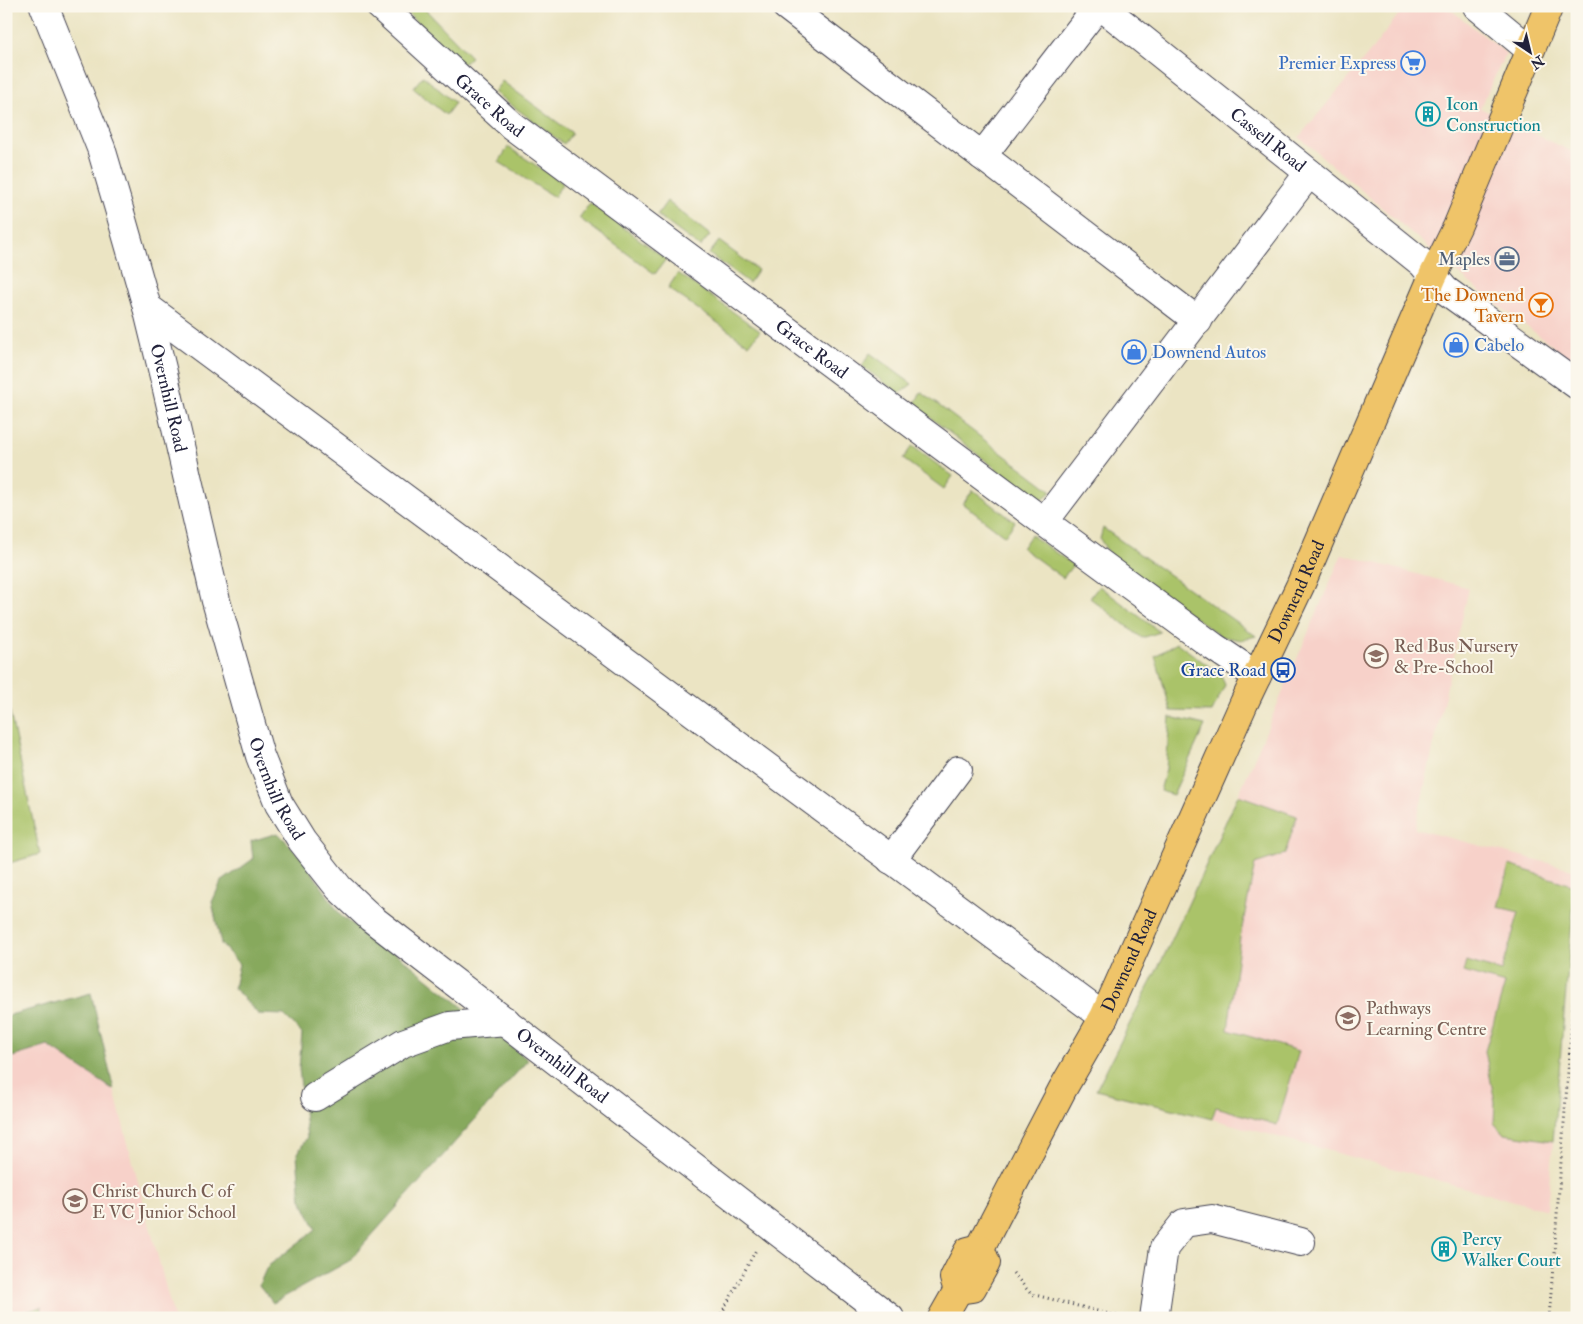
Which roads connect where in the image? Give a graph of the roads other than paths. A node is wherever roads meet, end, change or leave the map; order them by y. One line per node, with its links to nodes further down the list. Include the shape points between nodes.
1 (44, 6): 11 (street, Overnhill Road, via 102,148)
2 (380, 6): 14 (street, Grace Road, via 511,125)
3 (786, 6): 8 (street)
4 (1100, 6): 8 (street); 9 (street, Cassell Road)
5 (1477, 6): 7 (street)
6 (1549, 6): 7 (main road, Downend Road)
7 (1529, 49): 10 (main road, Downend Road, via 1457,226)
8 (982, 156): 12 (street)
9 (1309, 173): 10 (street, Cassell Road); 12 (street)
10 (1433, 276): 13 (street, Cassell Road, via 1445,290); 15 (main road, Downend Road, via 1300,586)
11 (147, 307): 17 (street); 19 (street, Overnhill Road, via 216,602 260,756 279,804 323,869 358,906)
12 (1198, 321): 14 (street)
13 (1577, 385)
14 (1044, 522): 15 (street, Grace Road)
15 (1257, 676): 18 (main road, Downend Road)
16 (958, 770): 17 (street)
17 (891, 860): 18 (street)
18 (1104, 1017): 23 (main road, Downend Road, via 980,1248 968,1251 961,1264 954,1278 958,1290)
19 (506, 1022): 20 (street, via 450,1026 403,1043); 22 (street, Overnhill Road)
20 (315, 1097)
21 (1301, 1242): 24 (street, via 1212,1219 1184,1223 1164,1248)
22 (890, 1318)
23 (942, 1318)
24 (1154, 1318)

